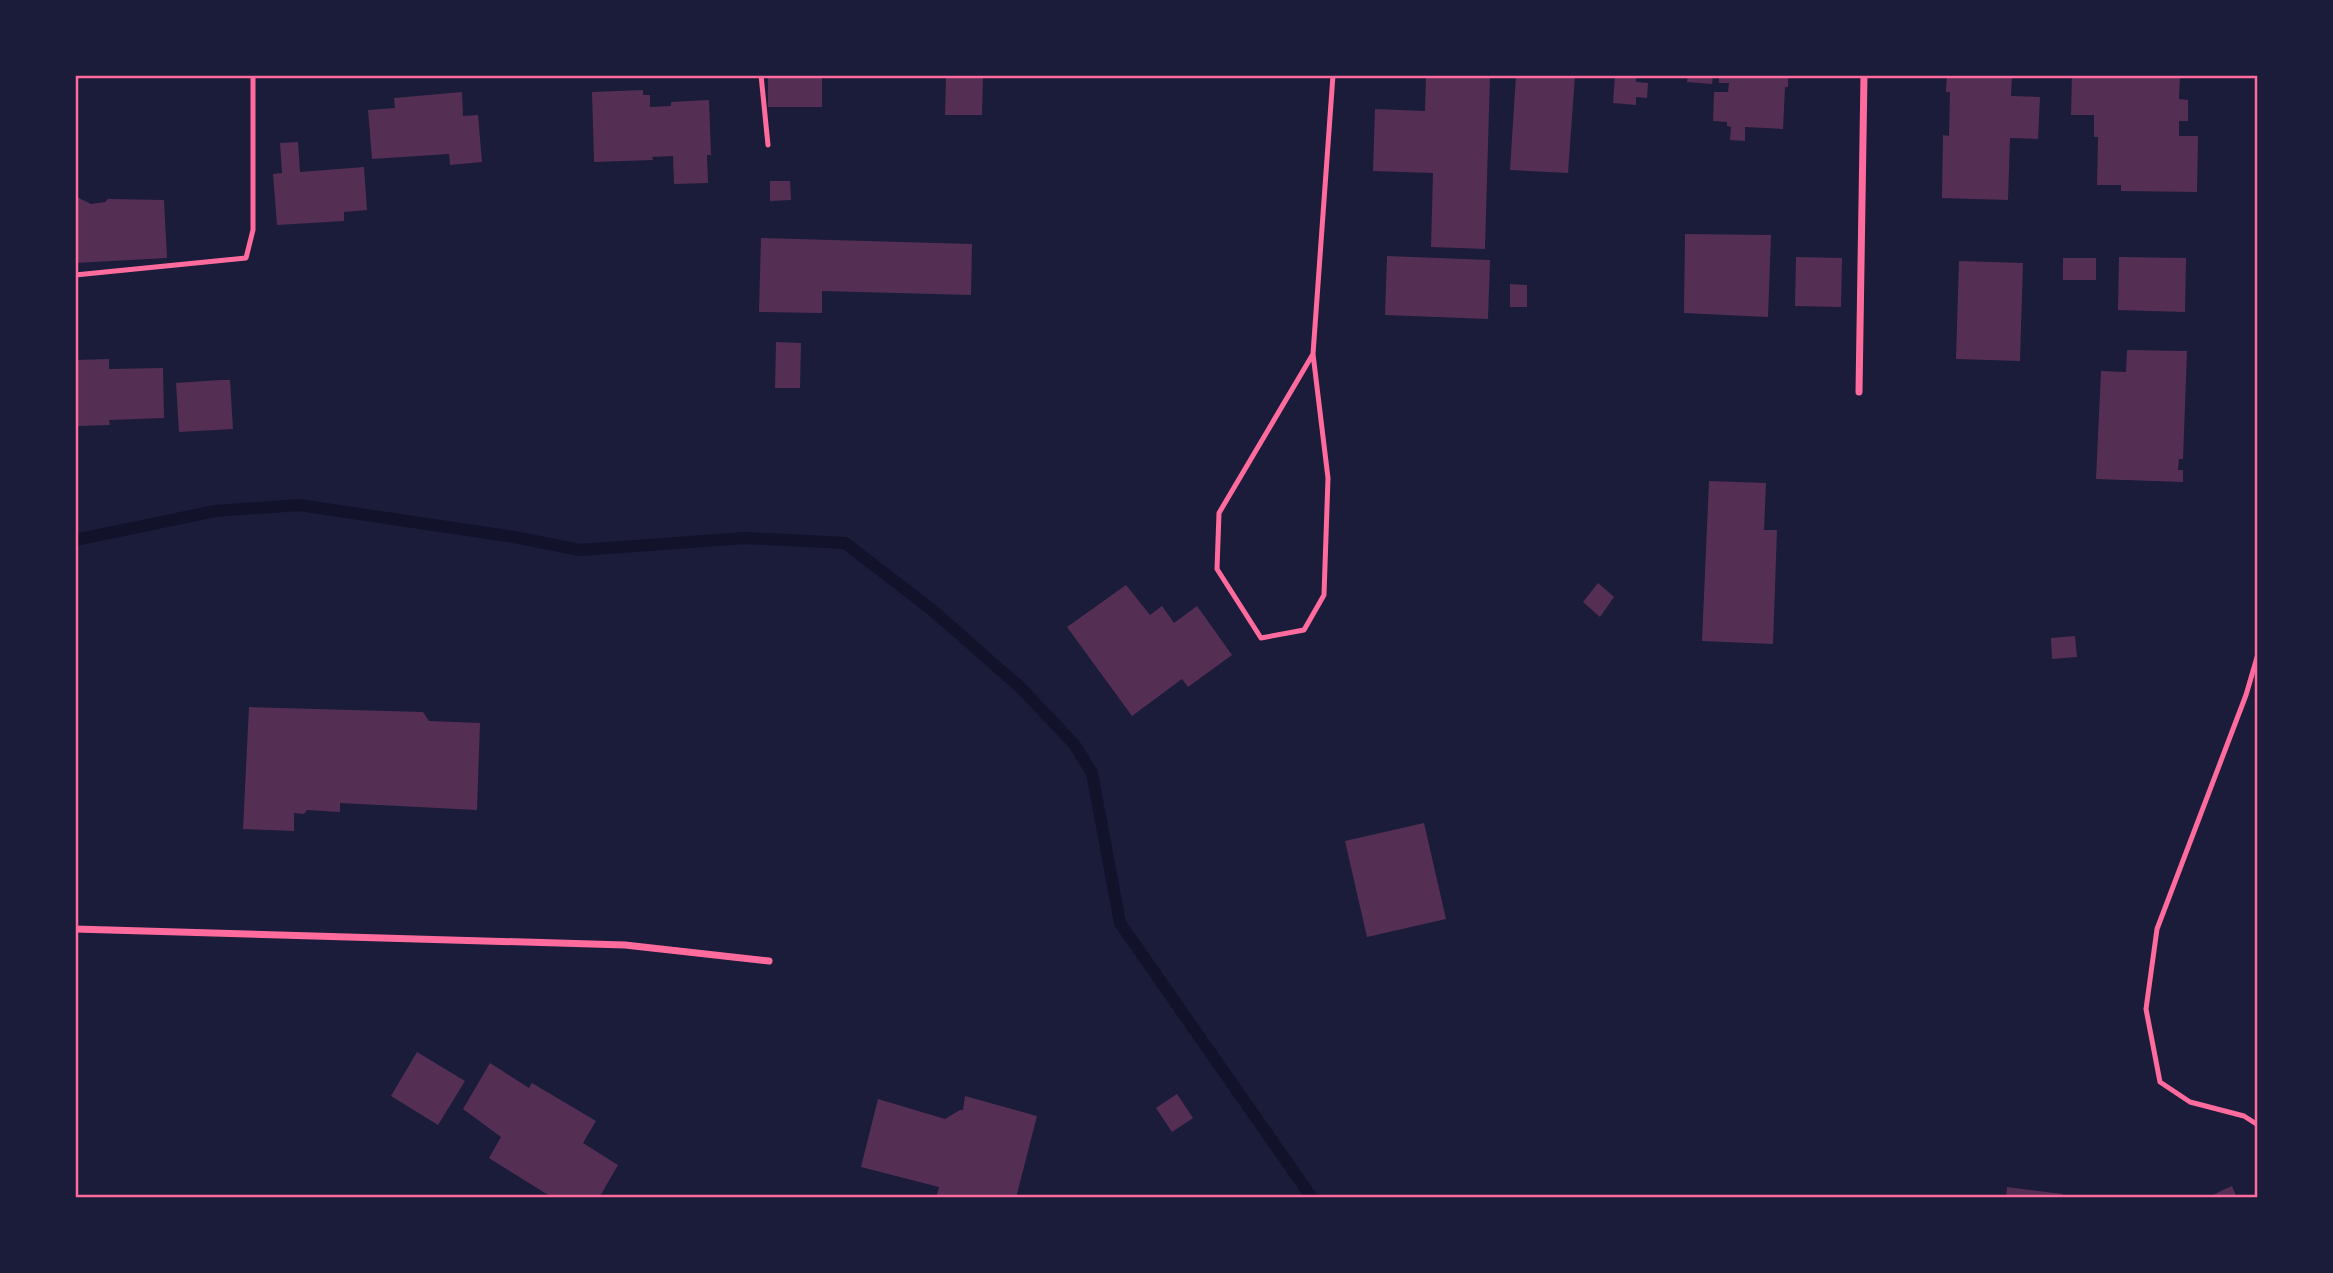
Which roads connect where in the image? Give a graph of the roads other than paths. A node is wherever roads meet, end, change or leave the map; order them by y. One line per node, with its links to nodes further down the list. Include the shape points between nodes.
1 (253, 75): 6 (lane, via 253,230 246,258)
2 (761, 75): 5 (lane)
3 (1333, 75): 7 (lane)
4 (1864, 75): 8 (street)
5 (768, 145)
6 (75, 275)
7 (1313, 354): 7 (lane, via 1328,478 1324,596 1304,630 1261,638 1217,569 1219,513)
8 (1859, 392)
9 (2258, 654): 12 (lane, via 2157,929 2146,1009 2160,1082 2190,1102 2244,1116)
10 (75, 929): 11 (street, via 625,945)
11 (769, 961)
12 (2258, 1125)

